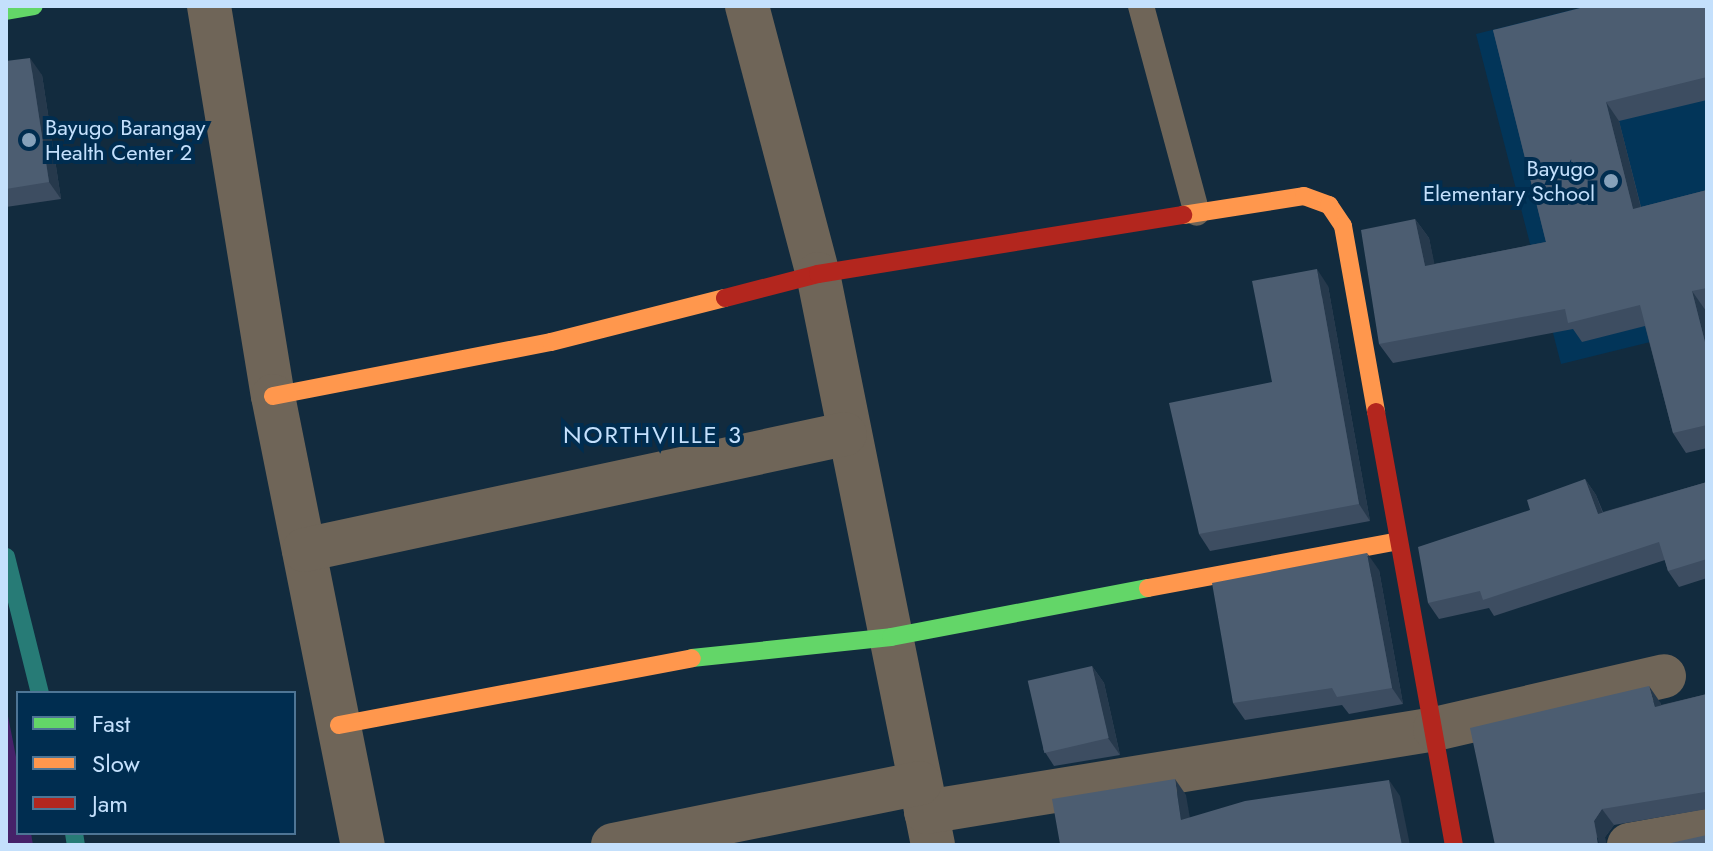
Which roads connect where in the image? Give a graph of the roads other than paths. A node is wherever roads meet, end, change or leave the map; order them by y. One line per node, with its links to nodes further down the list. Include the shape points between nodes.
1 (34, 6): 5 (street)
2 (209, 6): 8 (street)
3 (747, 6): 7 (street)
4 (1141, 6): 6 (lane)
5 (6, 11)
6 (1197, 213): 7 (street); 10 (street, via 1304,196 1329,205 1343,226)
7 (818, 274): 8 (street, via 551,342); 9 (street)
8 (273, 396): 11 (street)
9 (845, 434): 11 (street); 12 (street)
10 (1398, 541): 12 (street); 15 (street)
11 (304, 550): 14 (street)
12 (891, 637): 14 (street, via 625,665); 16 (street)
13 (1664, 676): 15 (street)
14 (339, 725): 18 (street)
15 (1435, 729): 16 (street); 20 (street)
16 (926, 813): 19 (street)
17 (1707, 831): 21 (street)
18 (363, 845)
19 (613, 845)
20 (1454, 845)
21 (1629, 845)

